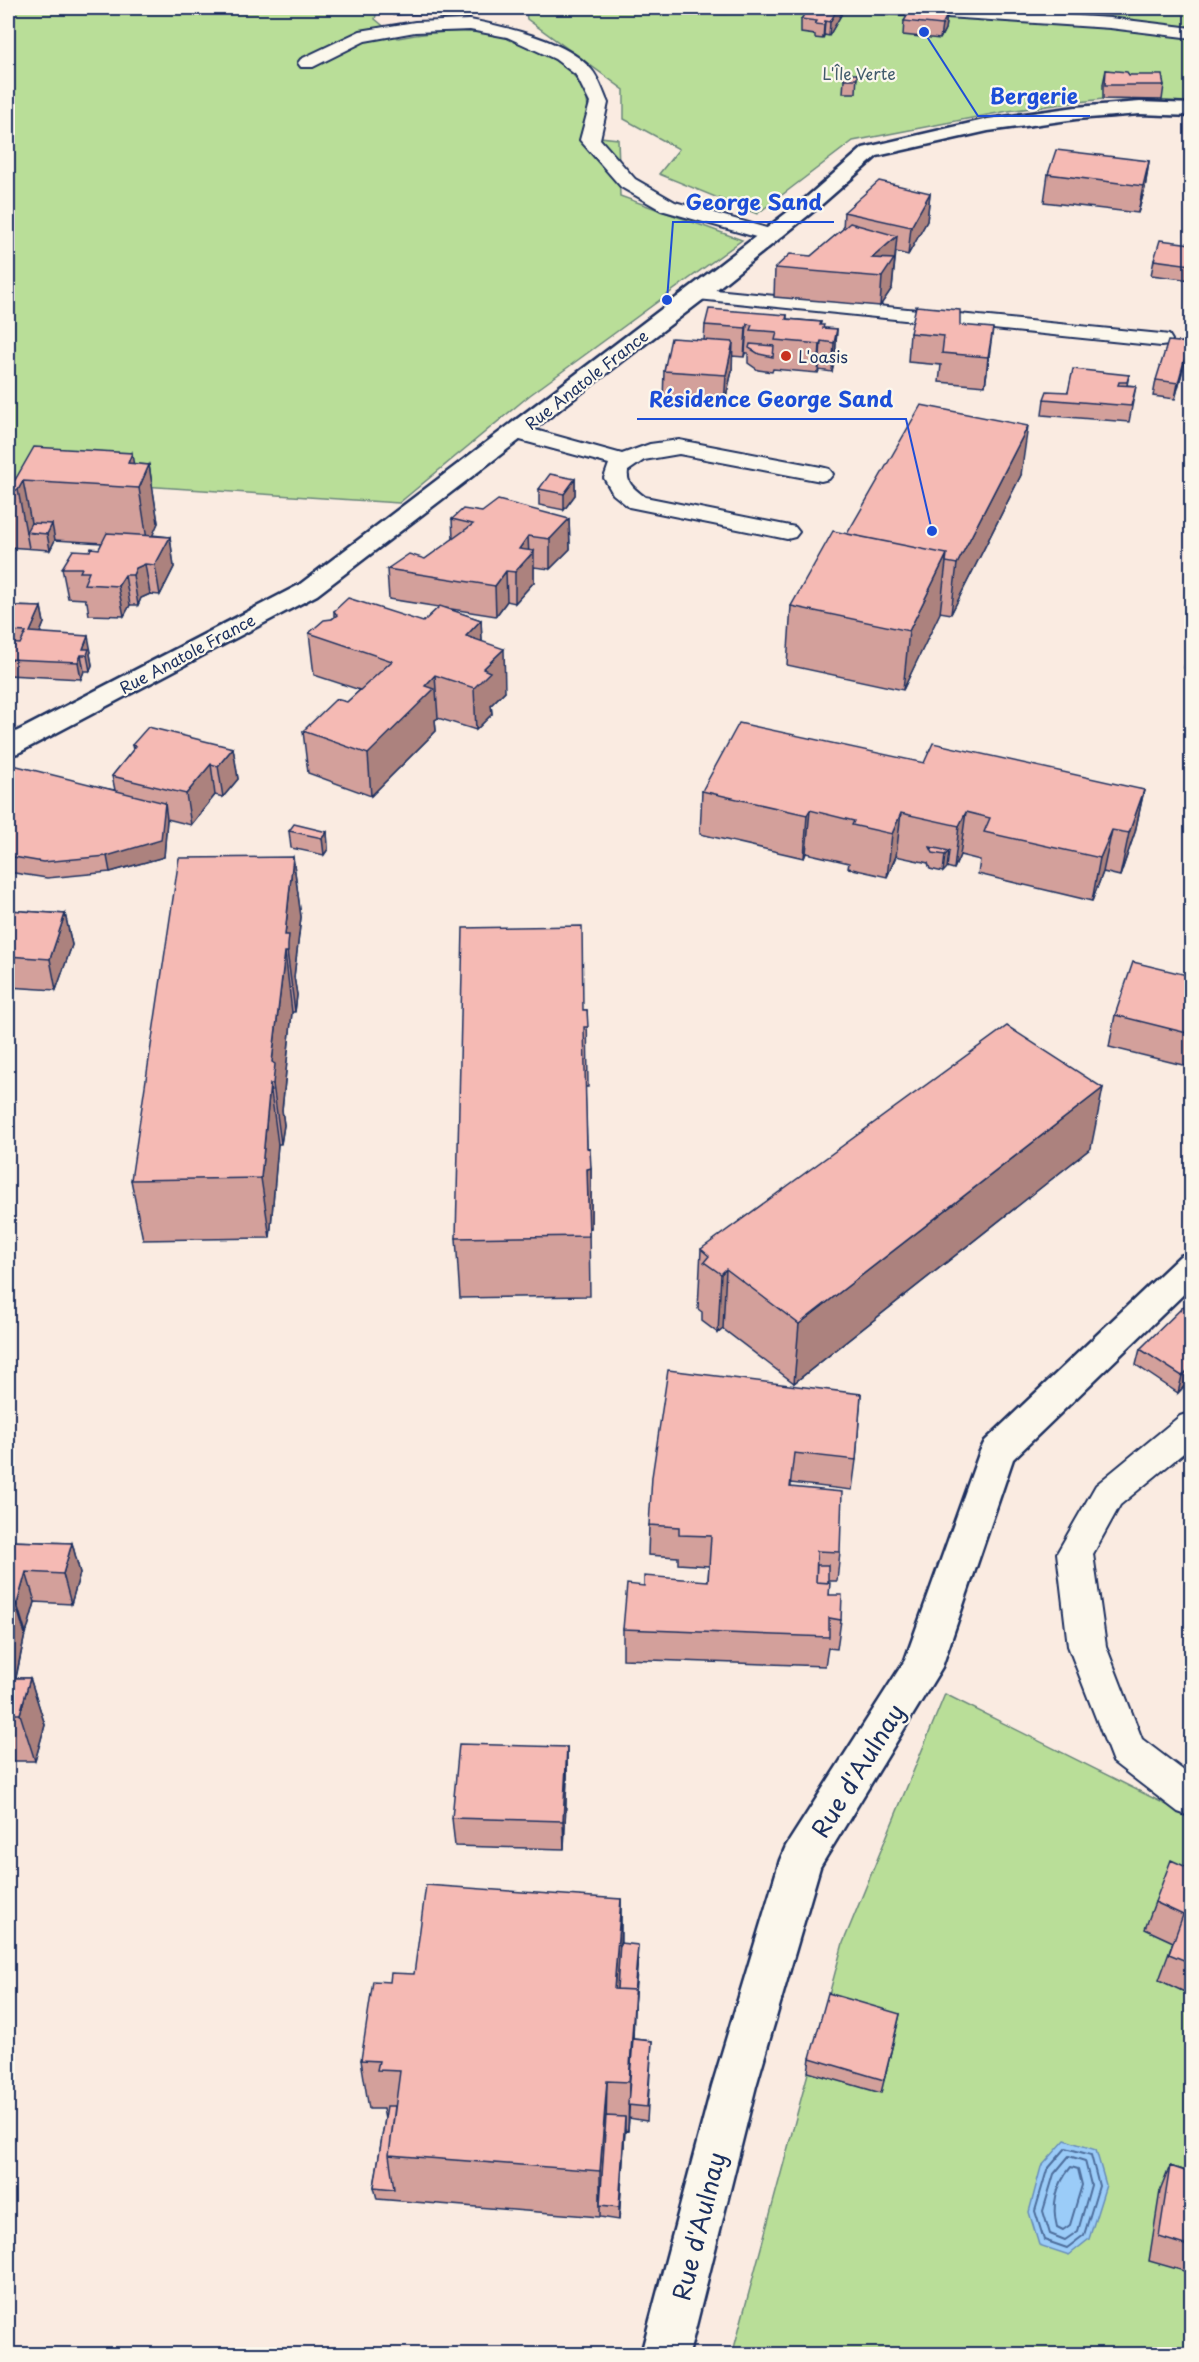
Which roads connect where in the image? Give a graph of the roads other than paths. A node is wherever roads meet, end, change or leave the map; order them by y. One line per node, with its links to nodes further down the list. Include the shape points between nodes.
1 (886, 8): 2 (lane)
2 (1111, 22): 3 (lane)
3 (1191, 33)
4 (307, 63): 6 (lane, via 360,36 416,27 470,25 513,33 561,54 584,72 599,103 590,140 628,183 668,206)
5 (1191, 110): 6 (street, Rue Anatole France, via 1140,108 1076,113 988,125 870,152)
6 (770, 235): 7 (street, Rue Anatole France)
7 (695, 294): 8 (lane); 9 (street, Rue Anatole France)
8 (1161, 340)
9 (517, 432): 10 (lane); 13 (street, Rue Anatole France, via 308,590)
10 (622, 461): 11 (lane, via 658,448 679,447); 12 (lane, via 616,481 624,494 637,502)
11 (820, 474)
12 (787, 532)
13 (8, 747)
14 (1191, 1264): 17 (street, Rue d'Aulnay, via 998,1451 922,1667 801,1860 734,2086)
15 (1191, 1426): 16 (lane, via 1108,1495 1075,1554 1087,1646 1127,1750)
16 (1191, 1800)
17 (665, 2355)

